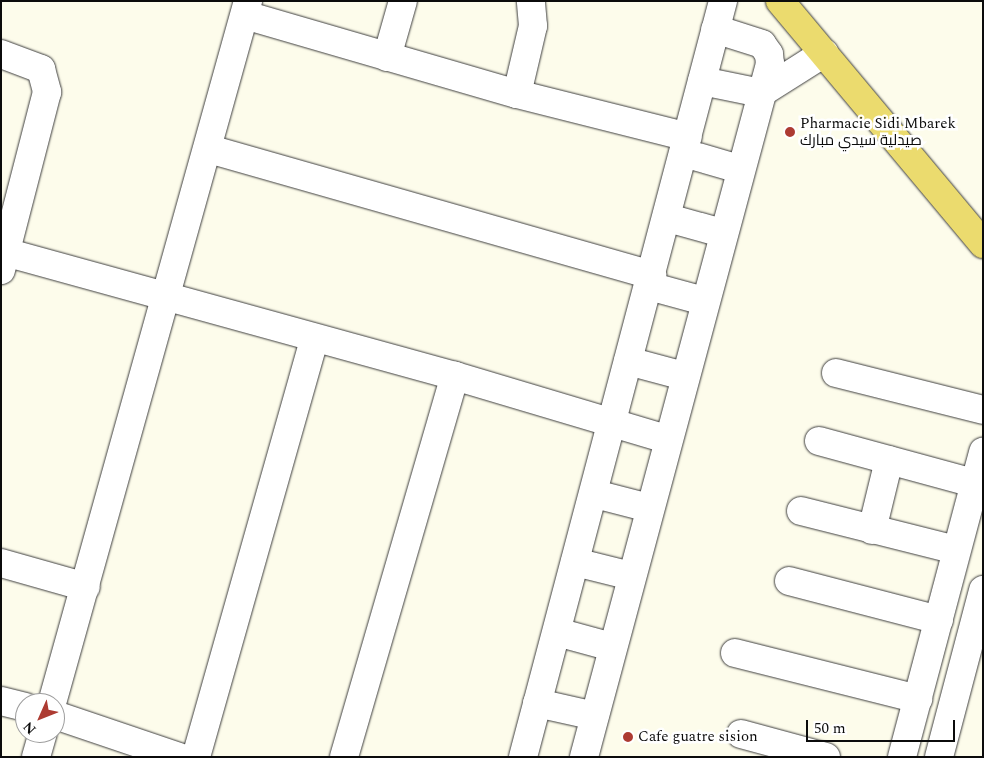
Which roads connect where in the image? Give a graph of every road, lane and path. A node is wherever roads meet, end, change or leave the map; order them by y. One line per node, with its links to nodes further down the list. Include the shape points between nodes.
1 (403, 1): 9 (street)
2 (531, 1): 12 (street, via 532,26)
3 (723, 1): 6 (street)
4 (780, 1): 7 (main road)
5 (246, 8): 9 (street); 14 (street)
6 (715, 30): 10 (street); 11 (street, via 757,41 766,48 770,64)
7 (824, 53): 11 (street); 18 (main road)
8 (1, 54): 19 (street, via 41,69 47,92)
9 (387, 57): 12 (street)
10 (702, 81): 11 (street); 13 (street)
11 (761, 93): 15 (street)
12 (517, 94): 13 (street)
13 (686, 145): 15 (street); 16 (street)
14 (209, 150): 20 (street); 21 (street)
15 (739, 169): 17 (street)
16 (668, 218): 17 (street); 20 (street)
17 (722, 233): 22 (street)
18 (983, 244)
19 (3, 258): 21 (street)
20 (650, 280): 22 (street); 24 (street)
21 (165, 296): 23 (street); 44 (street)
22 (704, 301): 27 (street)
23 (314, 339): 26 (street); 61 (street)
24 (628, 361): 27 (street); 29 (street)
25 (836, 373): 28 (street)
26 (455, 376): 29 (street); 62 (street)
27 (684, 376): 30 (street)
28 (983, 410)
29 (613, 424): 30 (street); 35 (street)
30 (668, 439): 36 (street)
31 (818, 441): 33 (street)
32 (983, 452): 34 (street)
33 (889, 460): 34 (street); 38 (street)
34 (974, 483): 39 (street)
35 (595, 494): 36 (street); 40 (street)
36 (649, 508): 42 (street)
37 (801, 511): 38 (street)
38 (872, 530): 39 (street)
39 (956, 550): 46 (street)
40 (575, 562): 42 (street); 47 (street)
41 (1, 563): 44 (street)
42 (631, 576): 48 (street)
43 (789, 581): 46 (street)
44 (86, 587): 50 (street)
45 (983, 590): 67 (street)
46 (939, 620): 51 (street)
47 (557, 632): 48 (street); 53 (street)
48 (612, 647): 55 (street)
49 (735, 653): 51 (street)
50 (55, 693)
51 (918, 699): 66 (street)
52 (1, 701): 54 (street)
53 (537, 703): 55 (street); 63 (street)
54 (15, 704)
55 (595, 716): 64 (street)
56 (65, 718): 60 (street)
57 (741, 734): 65 (street)
58 (40, 743): 59 (street)
59 (36, 757)
60 (179, 757)
61 (196, 757)
62 (344, 757)
63 (523, 757)
64 (584, 757)
65 (826, 757)
66 (902, 757)
67 (939, 757)

